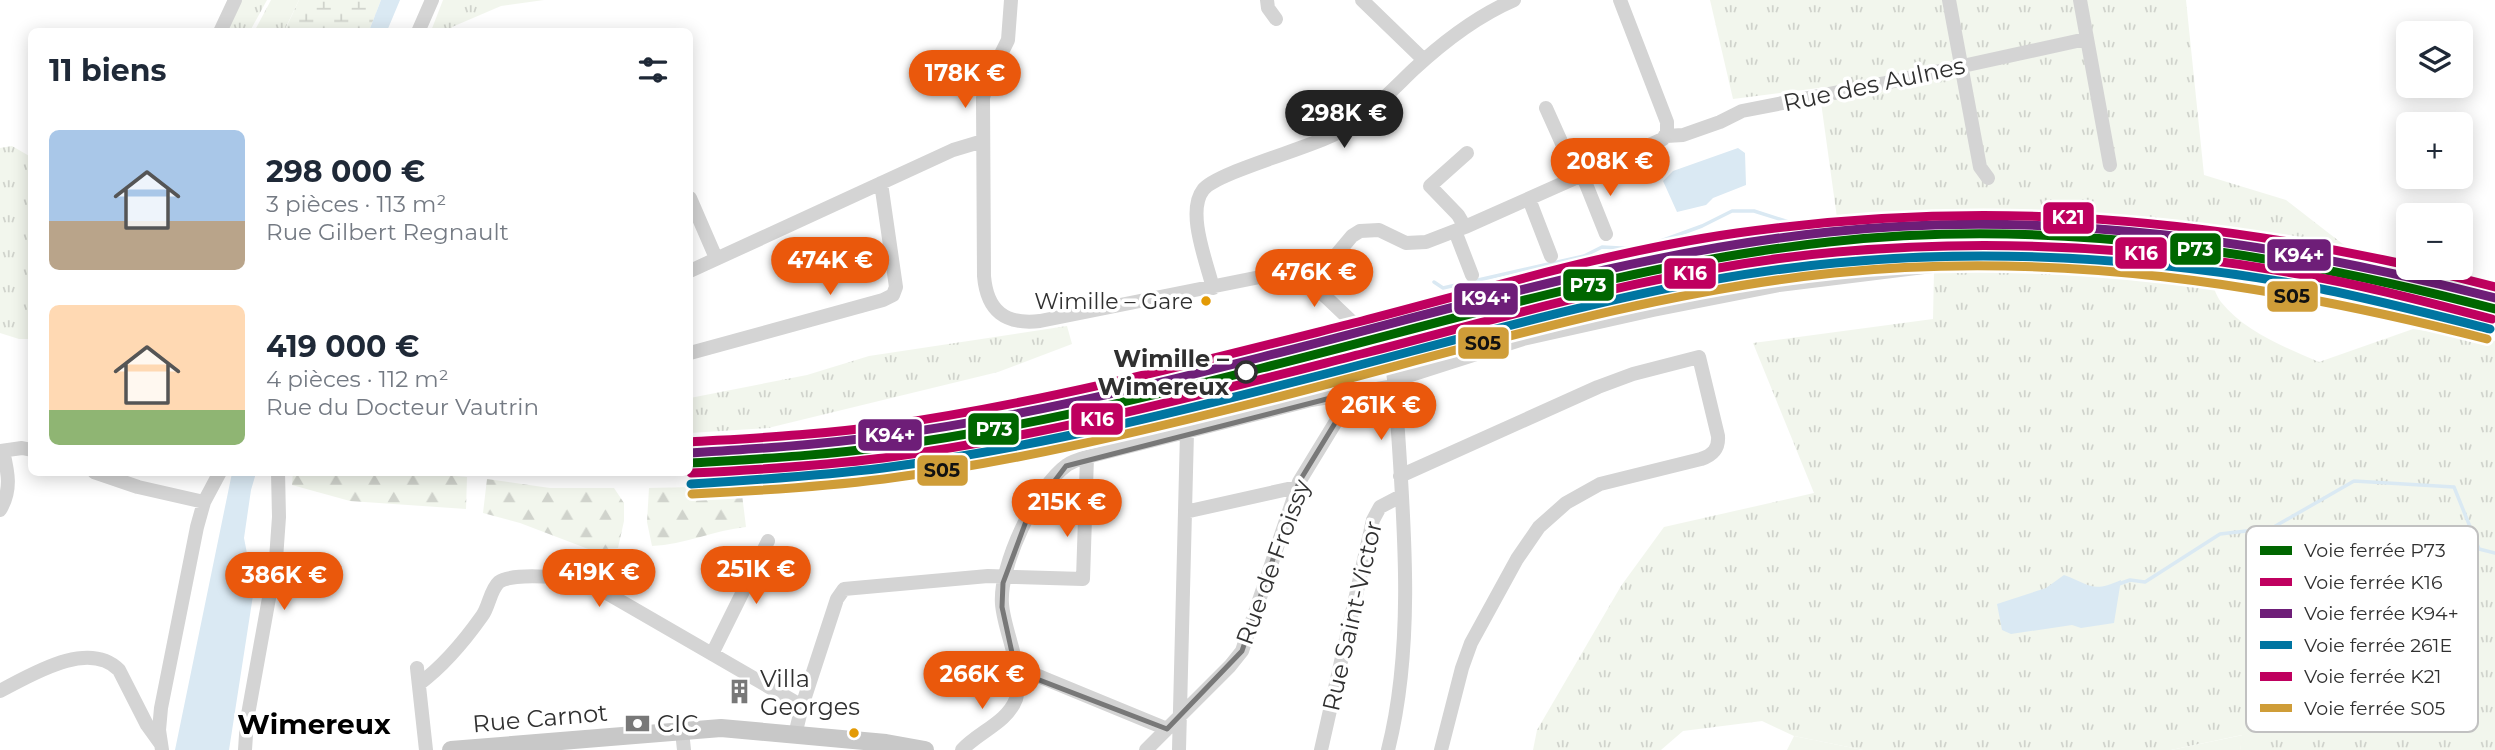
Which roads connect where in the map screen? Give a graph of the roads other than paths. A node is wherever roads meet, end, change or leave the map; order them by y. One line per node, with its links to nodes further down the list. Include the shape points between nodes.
1 (235, 0): 11 (street)
2 (432, 0): 12 (street)
3 (1011, 0): 18 (street, via 1008,40 984,93)
4 (1267, 0): 10 (street)
5 (1362, 0): 14 (street)
6 (1514, 0): 14 (street, via 1472,23)
7 (1620, 0): 17 (street, via 1667,122)
8 (1949, 0): 15 (street)
9 (2080, 0): 13 (street)
10 (1276, 19)
11 (222, 28)
12 (420, 28)
13 (2087, 39): 15 (street, Rue des Aulnes); 20 (street)
14 (1424, 60): 33 (street, via 1353,125 1205,187 1196,217)
15 (1961, 65): 17 (street, Rue des Aulnes, via 1742,111 1683,135); 22 (street, via 1980,167)
16 (1546, 108): 21 (street)
17 (1666, 136): 21 (street, Rue des Aulnes)
18 (983, 141): 23 (street); 33 (street, via 984,276 988,298 1000,313 1018,321 1040,321)
19 (1467, 153): 26 (street, via 1430,186 1458,215)
20 (2110, 165)
21 (1580, 175): 24 (street, Rue des Aulnes); 27 (street)
22 (1988, 178)
23 (881, 183): 29 (street); 35 (street, via 896,287 891,297)
24 (1529, 199): 26 (street, Rue des Aulnes); 28 (street)
25 (693, 205): 29 (street)
26 (1460, 229): 32 (street); 34 (street, Rue des Aulnes, via 1416,244 1379,229 1360,231 1331,261)
27 (1606, 234)
28 (1551, 256)
29 (716, 258): 31 (street)
30 (1932, 266): 36 (street, via 1779,285 1653,310 1523,339)
31 (693, 270)
32 (1472, 275)
33 (1213, 288): 34 (street, via 1277,274 1296,277)
34 (1318, 290): 36 (street, via 1385,352)
35 (693, 352)
36 (1395, 383): 37 (street); 45 (street)
37 (1354, 392): 38 (street); 46 (street, Rue de Froissy)
38 (1187, 432): 41 (street); 50 (street)
39 (28, 449): 40 (street)
40 (2, 451): 49 (street, via 9,491)
41 (1087, 457): 52 (street, via 1066,466 1041,495 1022,528); 52 (street, via 1083,579)
42 (106, 476): 48 (street)
43 (218, 476): 48 (street)
44 (278, 476): 60 (street, via 276,559)
45 (1400, 476): 47 (street); 78 (street, via 1607,383 1699,357 1718,436 1716,449 1701,459 1594,487 1561,506 1539,527 1467,650)
46 (1297, 488): 50 (street); 59 (street, Rue de Froissy, via 1242,651)
47 (1401, 496): 76 (street, Rue Saint-Victor, via 1380,507 1373,520); 77 (street, via 1404,630 1398,704)
48 (204, 502): 66 (street, via 162,708)
49 (0, 510)
50 (1185, 512): 59 (street)
51 (768, 541): 53 (street)
52 (1005, 577): 55 (street, via 1002,607); 58 (street, via 845,589 837,599)
53 (712, 654): 56 (street, via 586,582 564,577 514,578 498,584 482,616); 58 (street)
54 (417, 668): 56 (street)
55 (1016, 671): 61 (street, via 1031,673); 73 (street, via 1017,693 1008,712)
56 (419, 684): 69 (street)
57 (0, 691): 66 (street, via 54,664 77,659 112,663)
58 (802, 706): 63 (street)
59 (1179, 717): 61 (street, Rue de Froissy); 75 (street)
60 (246, 725): 67 (street); 68 (street, via 250,741)
61 (1167, 729): 74 (street, Rue de Froissy)
62 (682, 731): 63 (main road, Rue Carnot, via 725,728); 64 (main road, Rue Carnot); 71 (street)
63 (795, 735): 65 (main road, Rue Carnot)
64 (592, 744): 70 (main road, Rue Carnot)
65 (871, 746): 72 (main road, Rue Carnot)
66 (162, 747)
67 (245, 750)
68 (260, 750)
69 (426, 750)
70 (451, 750)
71 (684, 750)
72 (925, 750)
73 (962, 750)
74 (1146, 750)
75 (1179, 750)
76 (1321, 750)
77 (1388, 750)
78 (1441, 750)

